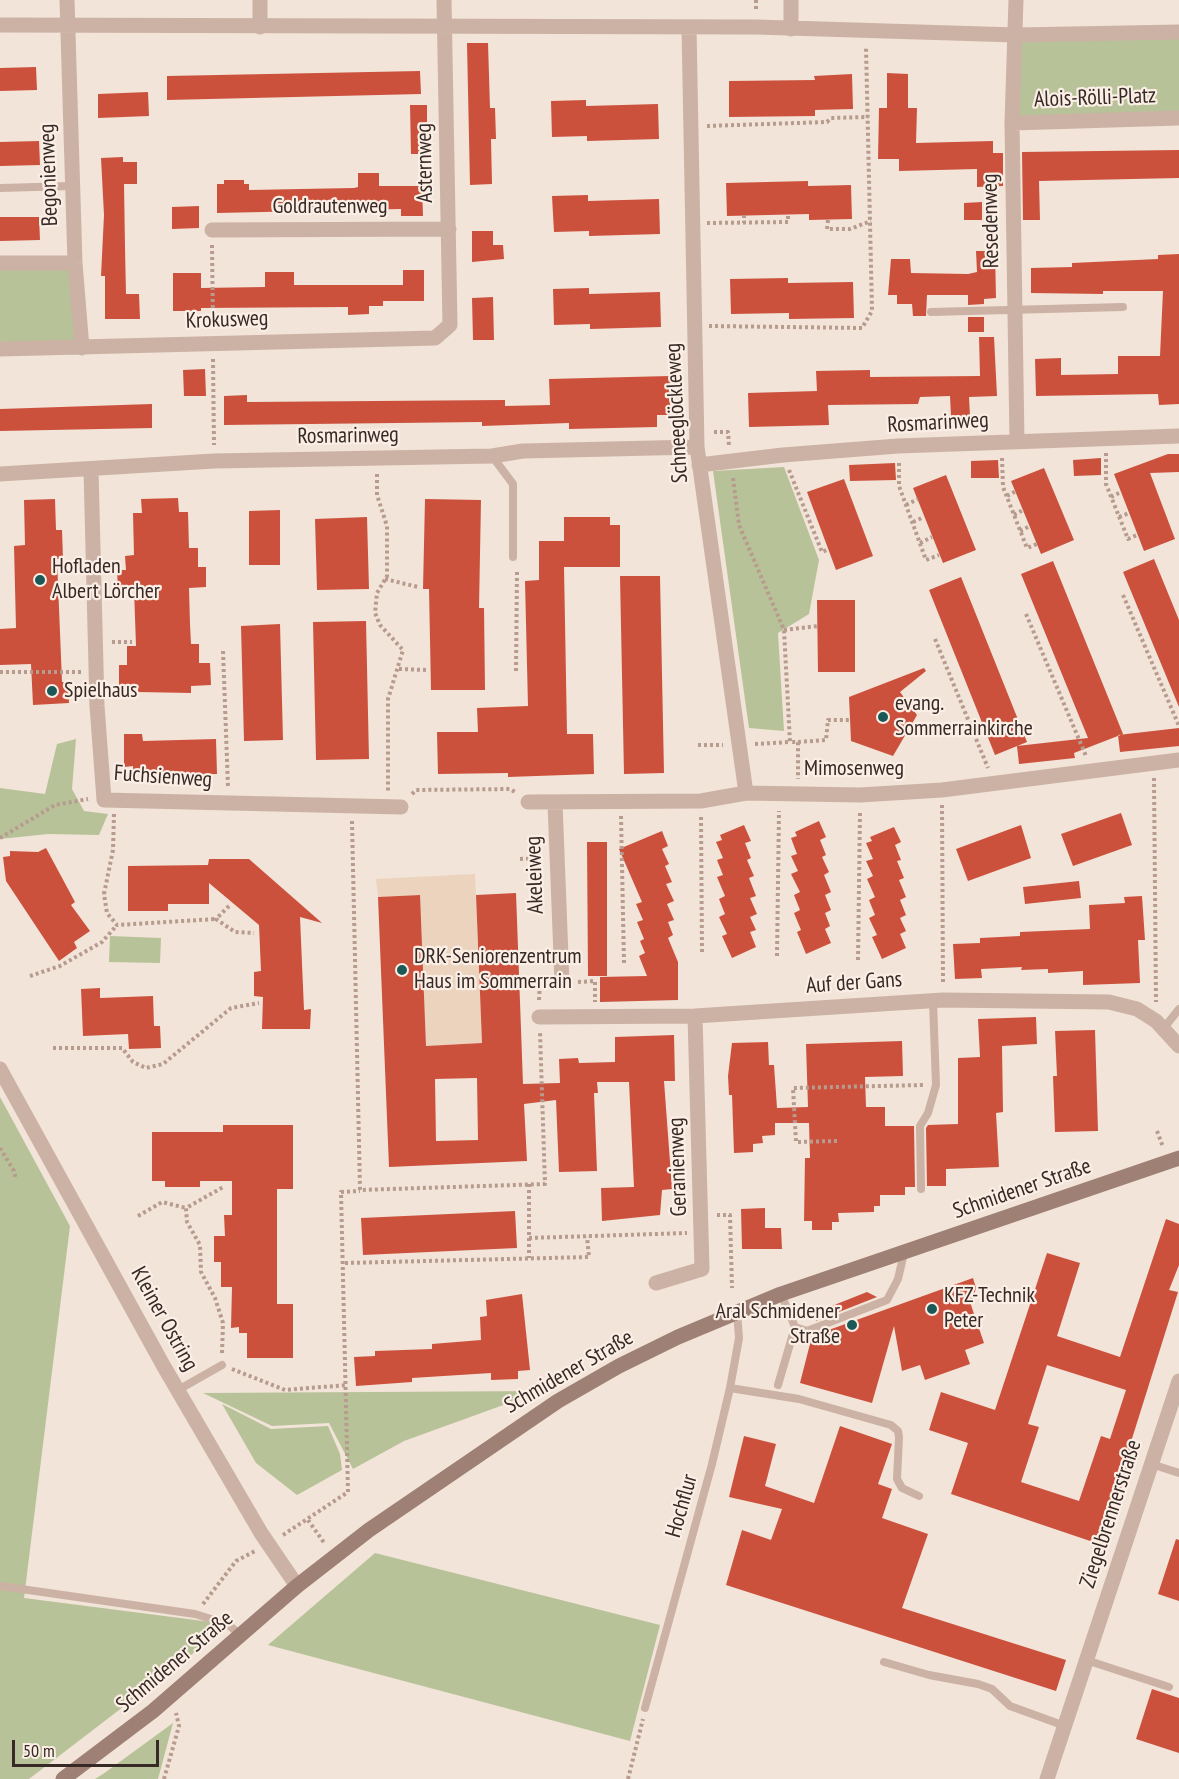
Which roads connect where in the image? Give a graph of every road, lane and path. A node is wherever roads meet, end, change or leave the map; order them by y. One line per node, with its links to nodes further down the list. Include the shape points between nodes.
1 (67, 0): 8 (street, Begonienweg)
2 (260, 0): 9 (street)
3 (444, 0): 6 (street, Asternweg)
4 (791, 0): 11 (street)
5 (1016, 0): 14 (street, Resedenweg)
6 (444, 24): 9 (street); 10 (street); 27 (street, Asternweg)
7 (0, 25): 8 (street)
8 (67, 26): 9 (street); 19 (street, Begonienweg)
9 (260, 27)
10 (689, 28): 11 (street); 18 (street, Schneeglöckleweg)
11 (791, 29): 12 (street)
12 (865, 31): 14 (street); 15 (path)
13 (1179, 32): 14 (street)
14 (1016, 35): 17 (street, Resedenweg)
15 (868, 117): 18 (path); 24 (path)
16 (1179, 118): 17 (street, Alois-Rölli-Platz)
17 (1012, 123): 32 (street, Resedenweg)
18 (692, 126): 25 (street, Schneeglöckleweg)
19 (72, 186): 20 (lane); 30 (street, Begonienweg)
20 (0, 188)
21 (788, 214): 26 (path, via 788,222)
22 (744, 215): 26 (path)
23 (828, 220): 24 (path, via 827,229 850,228)
24 (871, 221): 35 (path, via 872,311 862,328)
25 (694, 223): 26 (path); 35 (street, Schneeglöckleweg)
26 (744, 223)
27 (449, 229): 28 (street, Goldrautenweg); 34 (street, Asternweg)
28 (212, 230): 36 (path)
29 (0, 263): 30 (street)
30 (75, 263): 37 (street, Begonienweg)
31 (1123, 307): 32 (lane)
32 (1015, 310): 33 (lane); 43 (street, Resedenweg)
33 (931, 312)
34 (450, 325): 36 (street, Krokusweg, via 435,338)
35 (696, 326): 42 (street, Schneeglöckleweg)
36 (213, 343): 37 (street, Krokusweg)
37 (82, 348): 38 (street, Krokusweg)
38 (0, 349)
39 (213, 375): 49 (path)
40 (1179, 436): 41 (street, Rosmarinweg)
41 (1105, 439): 43 (street, Rosmarinweg); 57 (path, via 1106,484)
42 (697, 440): 47 (street, Rosmarinweg); 50 (path, via 728,432); 51 (street, Schneeglöckleweg)
43 (1017, 441): 44 (street, Rosmarinweg)
44 (1001, 442): 45 (street, Rosmarinweg); 56 (path)
45 (898, 446): 46 (street, Rosmarinweg); 59 (path, via 899,486)
46 (783, 455): 50 (street, Rosmarinweg); 66 (path)
47 (492, 456): 48 (street, Rosmarinweg); 76 (lane, via 513,484)
48 (377, 458): 49 (street, Rosmarinweg); 77 (path, via 377,495 387,525)
49 (214, 461): 52 (street, Rosmarinweg)
50 (730, 461): 51 (street, Rosmarinweg); 82 (path, via 739,525)
51 (699, 465): 99 (street, Schneeglöckleweg)
52 (91, 470): 53 (street, Rosmarinweg); 88 (street, Fuchsienweg)
53 (0, 474)
54 (1016, 491): 56 (path)
55 (1121, 492): 57 (path)
56 (1007, 496): 62 (path)
57 (1111, 497): 65 (path)
58 (918, 499): 59 (path)
59 (906, 505): 67 (path)
60 (1023, 510): 62 (path)
61 (1129, 513): 65 (path)
62 (1014, 515): 69 (path)
63 (817, 517): 66 (path)
64 (924, 517): 67 (path)
65 (1119, 517): 70 (path, via 1128,539)
66 (810, 520): 74 (path, via 822,552)
67 (913, 522): 72 (path)
68 (1030, 526): 69 (path)
69 (1020, 531): 73 (path, via 1027,548)
70 (1137, 535)
71 (932, 537): 72 (path)
72 (920, 543): 75 (path, via 926,560)
73 (1037, 544)
74 (829, 549)
75 (939, 555)
76 (513, 557)
77 (384, 579): 78 (path); 85 (path, via 376,593 375,613 380,625 404,650)
78 (418, 587)
79 (1124, 595): 90 (path)
80 (1026, 614): 94 (path)
81 (818, 627): 82 (path)
82 (784, 630): 91 (path, via 790,742)
83 (935, 639): 95 (path)
84 (223, 651): 105 (path)
85 (399, 669): 86 (path); 108 (path, via 388,699)
86 (427, 670)
87 (0, 672): 88 (path)
88 (97, 672): 101 (street, Fuchsienweg)
89 (850, 720): 91 (path, via 828,720 826,740)
90 (1179, 726)
91 (798, 742): 98 (path)
92 (1179, 760): 93 (street, Mimosenweg)
93 (1154, 763): 94 (street, Mimosenweg); 125 (path)
94 (1092, 771): 95 (street, Mimosenweg)
95 (994, 783): 96 (street, Mimosenweg)
96 (942, 790): 100 (street, Mimosenweg); 120 (path)
97 (780, 792): 98 (street, Mimosenweg); 99 (street, Mimosenweg); 115 (path)
98 (797, 792): 100 (street, Mimosenweg)
99 (746, 793): 103 (street, Mimosenweg)
100 (860, 795): 116 (path)
101 (108, 800): 105 (street, Fuchsienweg); 109 (path, via 81,798 55,805); 112 (path, via 115,825 104,894 107,912)
102 (620, 800): 103 (street, Mimosenweg); 106 (street, Mimosenweg); 117 (path)
103 (701, 801): 114 (path)
104 (528, 802): 106 (street, Mimosenweg); 108 (path, via 510,789 416,790)
105 (228, 803): 107 (street, Fuchsienweg)
106 (555, 803): 119 (street, Akeleiweg)
107 (351, 806): 108 (street, Fuchsienweg); 138 (path)
108 (395, 807)
109 (0, 838)
110 (229, 906): 111 (path)
111 (216, 919): 112 (path); 113 (path, via 235,932)
112 (117, 925): 118 (path, via 102,942 60,966)
113 (254, 933)
114 (702, 954)
115 (777, 956)
116 (858, 960)
117 (624, 963)
118 (30, 976)
119 (562, 982)
120 (938, 1001): 123 (street, Auf der Gans); 125 (street, Auf der Gans, via 1109,1002 1137,1009); 130 (lane)
121 (259, 1004): 128 (path, via 231,1008 163,1064 146,1068 133,1062 122,1048)
122 (1179, 1009): 125 (lane)
123 (695, 1016): 124 (street, Auf der Gans); 140 (street, Geranienweg)
124 (539, 1017)
125 (1160, 1025): 127 (street, Auf der Gans)
126 (540, 1036): 135 (path, via 545,1184)
127 (1179, 1046)
128 (53, 1048)
129 (0, 1069): 158 (street, Kleiner Ostring)
130 (936, 1085): 131 (path, via 793,1088 796,1142); 137 (lane, via 920,1126)
131 (837, 1140)
132 (0, 1148): 134 (path)
133 (1179, 1158): 145 (main road, Schmidener Straße)
134 (16, 1180)
135 (529, 1184): 138 (path); 144 (path)
136 (225, 1186): 139 (path)
137 (921, 1189)
138 (360, 1190): 147 (path, via 341,1192)
139 (186, 1208): 141 (path, via 162,1202); 153 (path, via 187,1222 200,1245 201,1272 223,1323)
140 (702, 1215): 142 (street, Geranienweg); 149 (path, via 730,1215)
141 (138, 1216)
142 (702, 1233): 143 (path); 148 (street, Geranienweg, via 702,1269)
143 (587, 1237): 144 (path); 146 (path, via 589,1257)
144 (529, 1238): 146 (path)
145 (904, 1253): 150 (main road, Schmidener Straße); 152 (lane, via 898,1279 887,1300 807,1331)
146 (529, 1258): 147 (path)
147 (345, 1263): 156 (path)
148 (656, 1283)
149 (732, 1288)
150 (781, 1294): 151 (main road, Schmidener Straße); 152 (lane)
151 (737, 1312): 157 (lane, Hochflur, via 739,1338); 164 (main road, Schmidener Straße, via 619,1366 558,1401)
152 (795, 1328): 155 (lane)
153 (222, 1365): 156 (path, via 285,1390); 158 (lane)
154 (1179, 1381): 159 (street, Ziegelbrennerstraße)
155 (778, 1384)
156 (347, 1385): 162 (path, via 348,1492)
157 (730, 1388): 161 (lane, via 799,1399 891,1425 899,1437 897,1479 902,1488); 173 (lane, Hochflur)
158 (178, 1390): 163 (street, Kleiner Ostring)
159 (1152, 1464): 160 (lane); 169 (street, Ziegelbrennerstraße)
160 (1179, 1473)
161 (919, 1496)
162 (308, 1520): 163 (path); 164 (path)
163 (268, 1544): 166 (street, Kleiner Ostring); 167 (path, via 236,1561)
164 (334, 1556): 166 (main road, Schmidener Straße)
165 (0, 1586): 167 (lane)
166 (297, 1586): 168 (main road, Schmidener Straße)
167 (195, 1614): 168 (lane, via 227,1624)
168 (242, 1636): 172 (main road, Schmidener Straße)
169 (1086, 1660): 171 (lane); 174 (street, Ziegelbrennerstraße)
170 (884, 1662): 174 (lane, via 978,1684 992,1689 1010,1706)
171 (1169, 1687)
172 (172, 1695): 175 (main road, Schmidener Straße); 176 (path, via 180,1726)
173 (645, 1708): 177 (path)
174 (1065, 1726): 178 (street, Ziegelbrennerstraße)
175 (64, 1778)
176 (164, 1779)
177 (628, 1779)
178 (1047, 1779)

